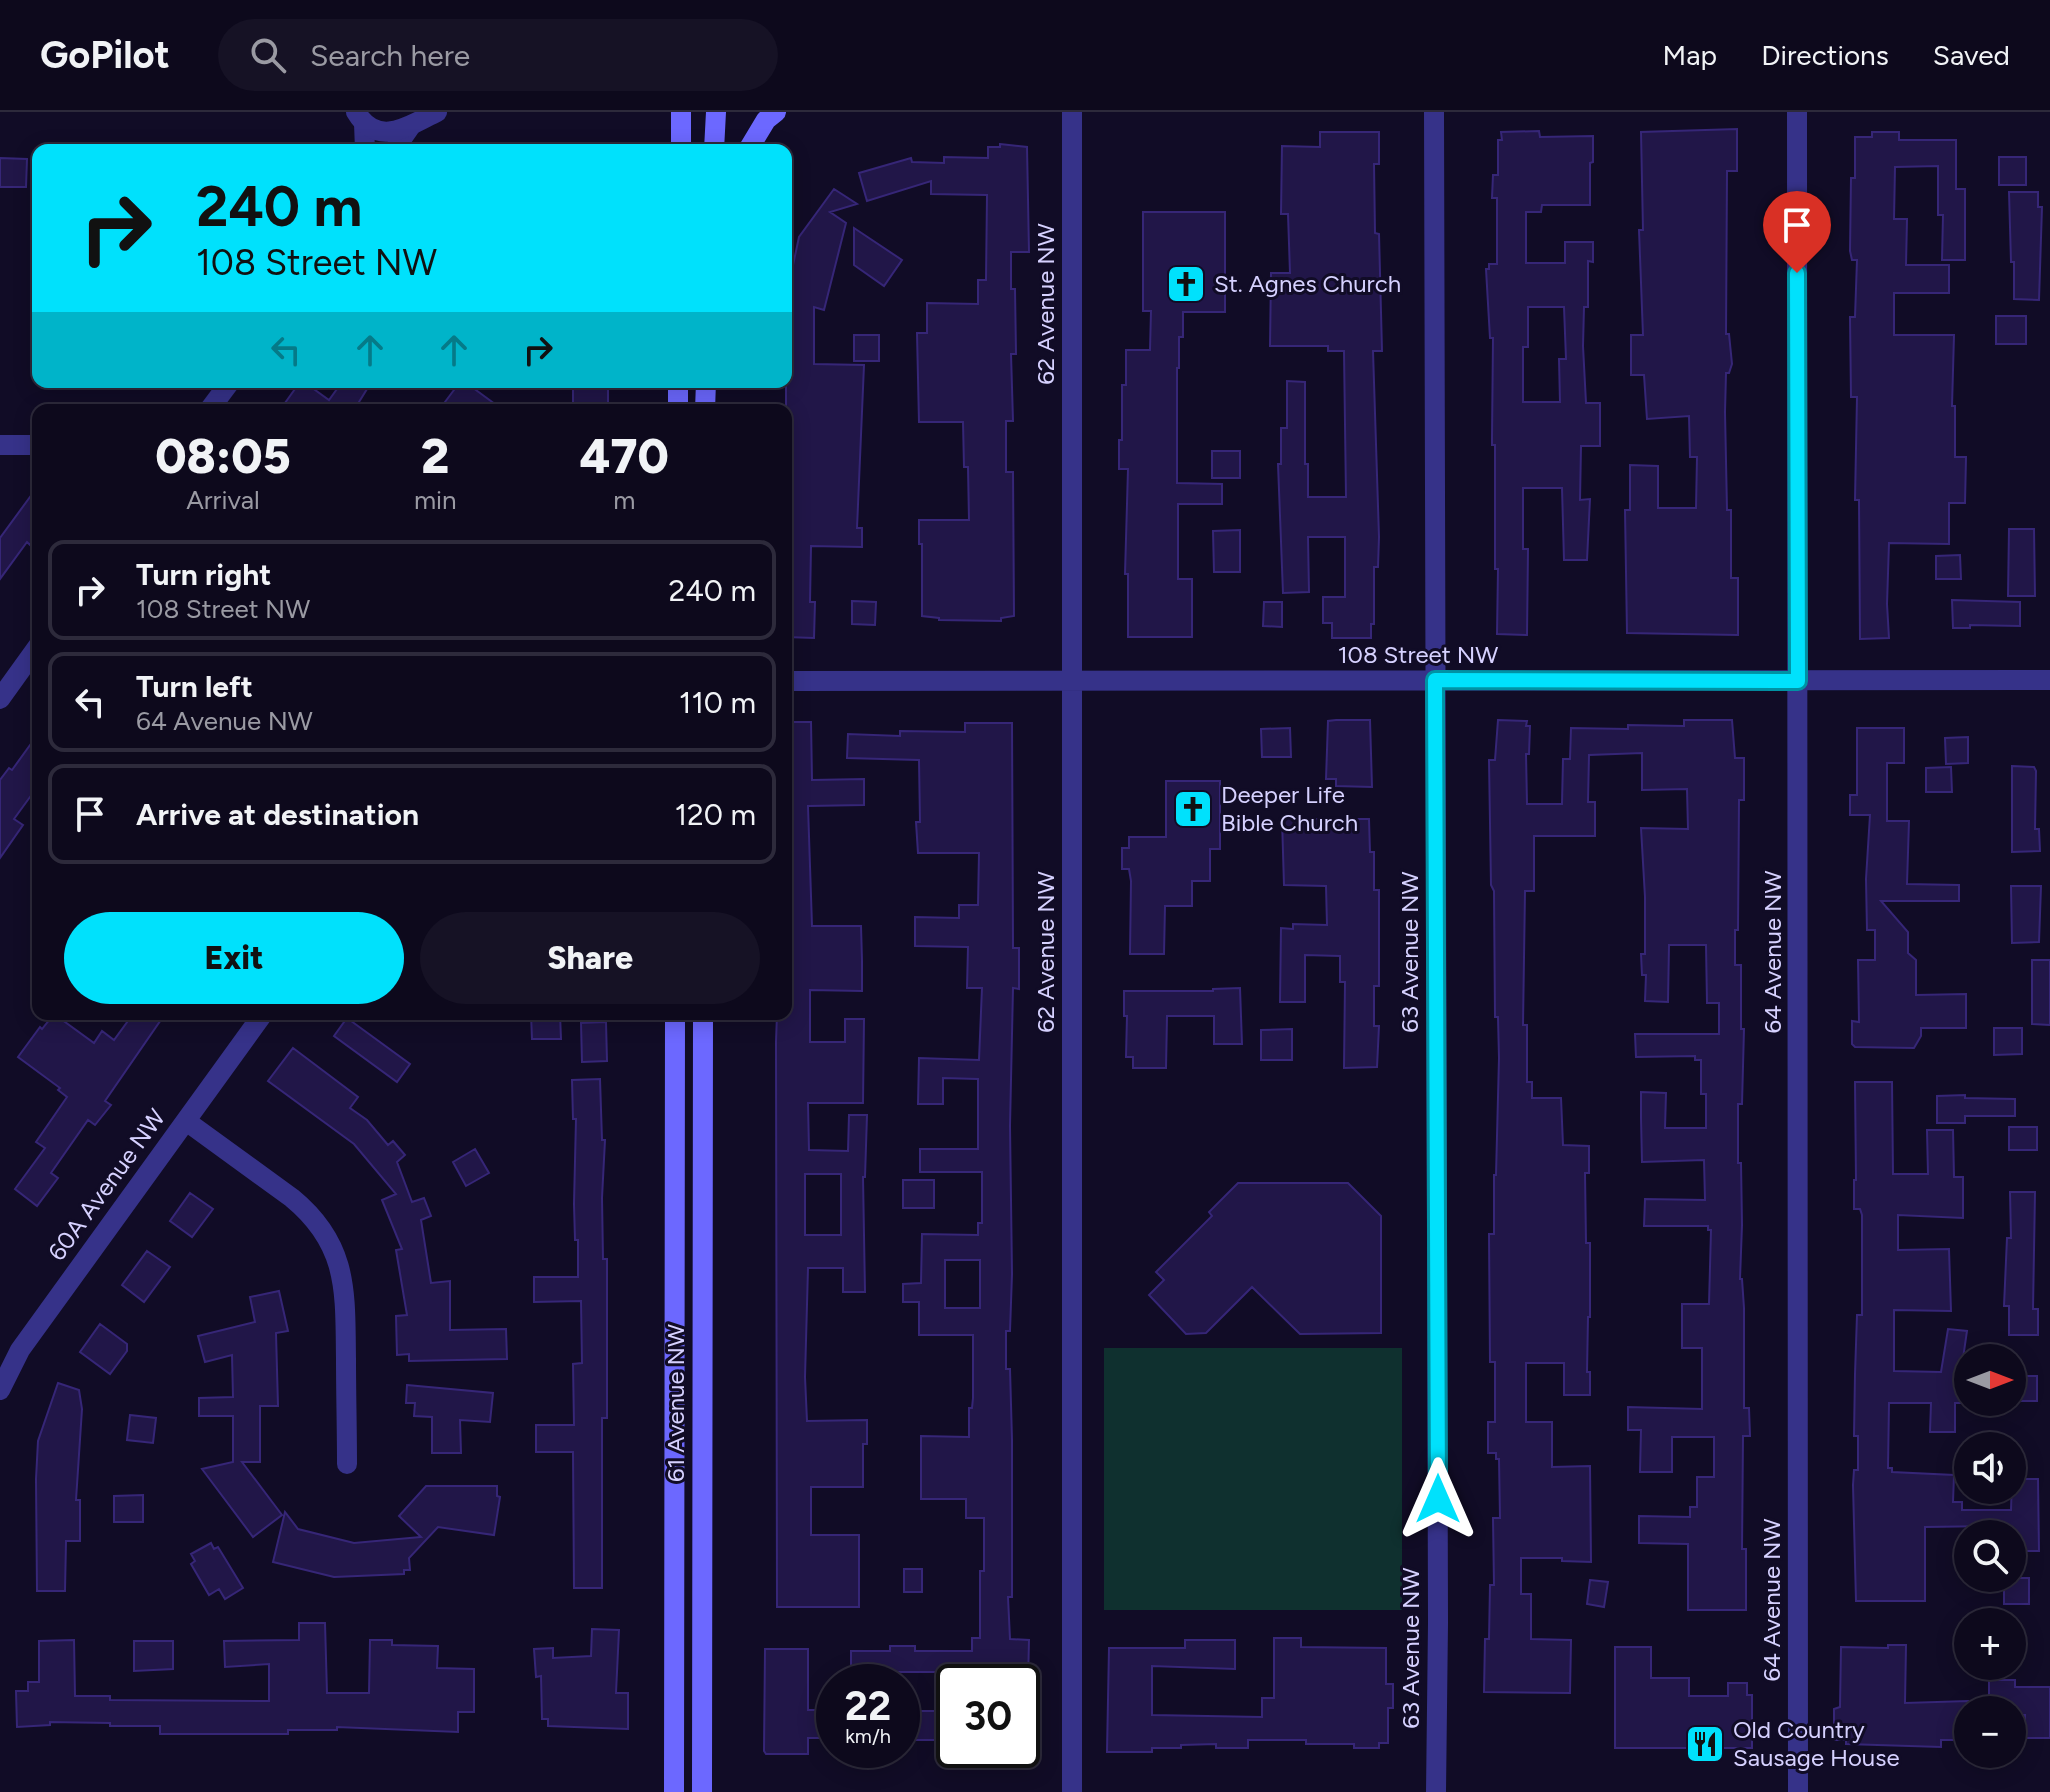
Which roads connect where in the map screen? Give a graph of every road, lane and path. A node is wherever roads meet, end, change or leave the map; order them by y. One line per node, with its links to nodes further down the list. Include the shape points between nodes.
1 (681, 112): 11 (main road)
2 (716, 112): 12 (main road)
3 (776, 112): 13 (main road)
4 (1072, 112): 21 (street, 62 Avenue NW)
5 (1434, 112): 17 (street, 63 Avenue NW)
6 (1797, 112): 20 (street, 64 Avenue NW)
7 (356, 116): 8 (street, via 382,131 398,131); 9 (street)
8 (423, 118): 10 (street)
9 (363, 144)
10 (399, 144)
11 (681, 144)
12 (714, 144)
13 (752, 144)
14 (0, 445): 15 (street)
15 (32, 445)
16 (32, 654): 22 (street)
17 (1435, 680): 20 (street, 108 Street NW); 21 (street, 108 Street NW); 32 (street, 63 Avenue NW)
18 (2050, 680): 20 (street, 108 Street NW)
19 (792, 681): 21 (street, 108 Street NW)
20 (1798, 681): 33 (street, 64 Avenue NW)
21 (1073, 682): 31 (street, 62 Avenue NW)
22 (0, 699)
23 (259, 1020): 26 (street, 60A Avenue NW)
24 (675, 1020): 29 (main road, 61 Avenue NW)
25 (703, 1020): 30 (main road, 61 Avenue NW)
26 (186, 1121): 27 (street, 60A Avenue NW, via 20,1350); 28 (street, via 292,1198 328,1238 345,1287)
27 (0, 1390)
28 (347, 1464)
29 (674, 1792)
30 (702, 1792)
31 (1072, 1792)
32 (1436, 1792)
33 (1798, 1792)

